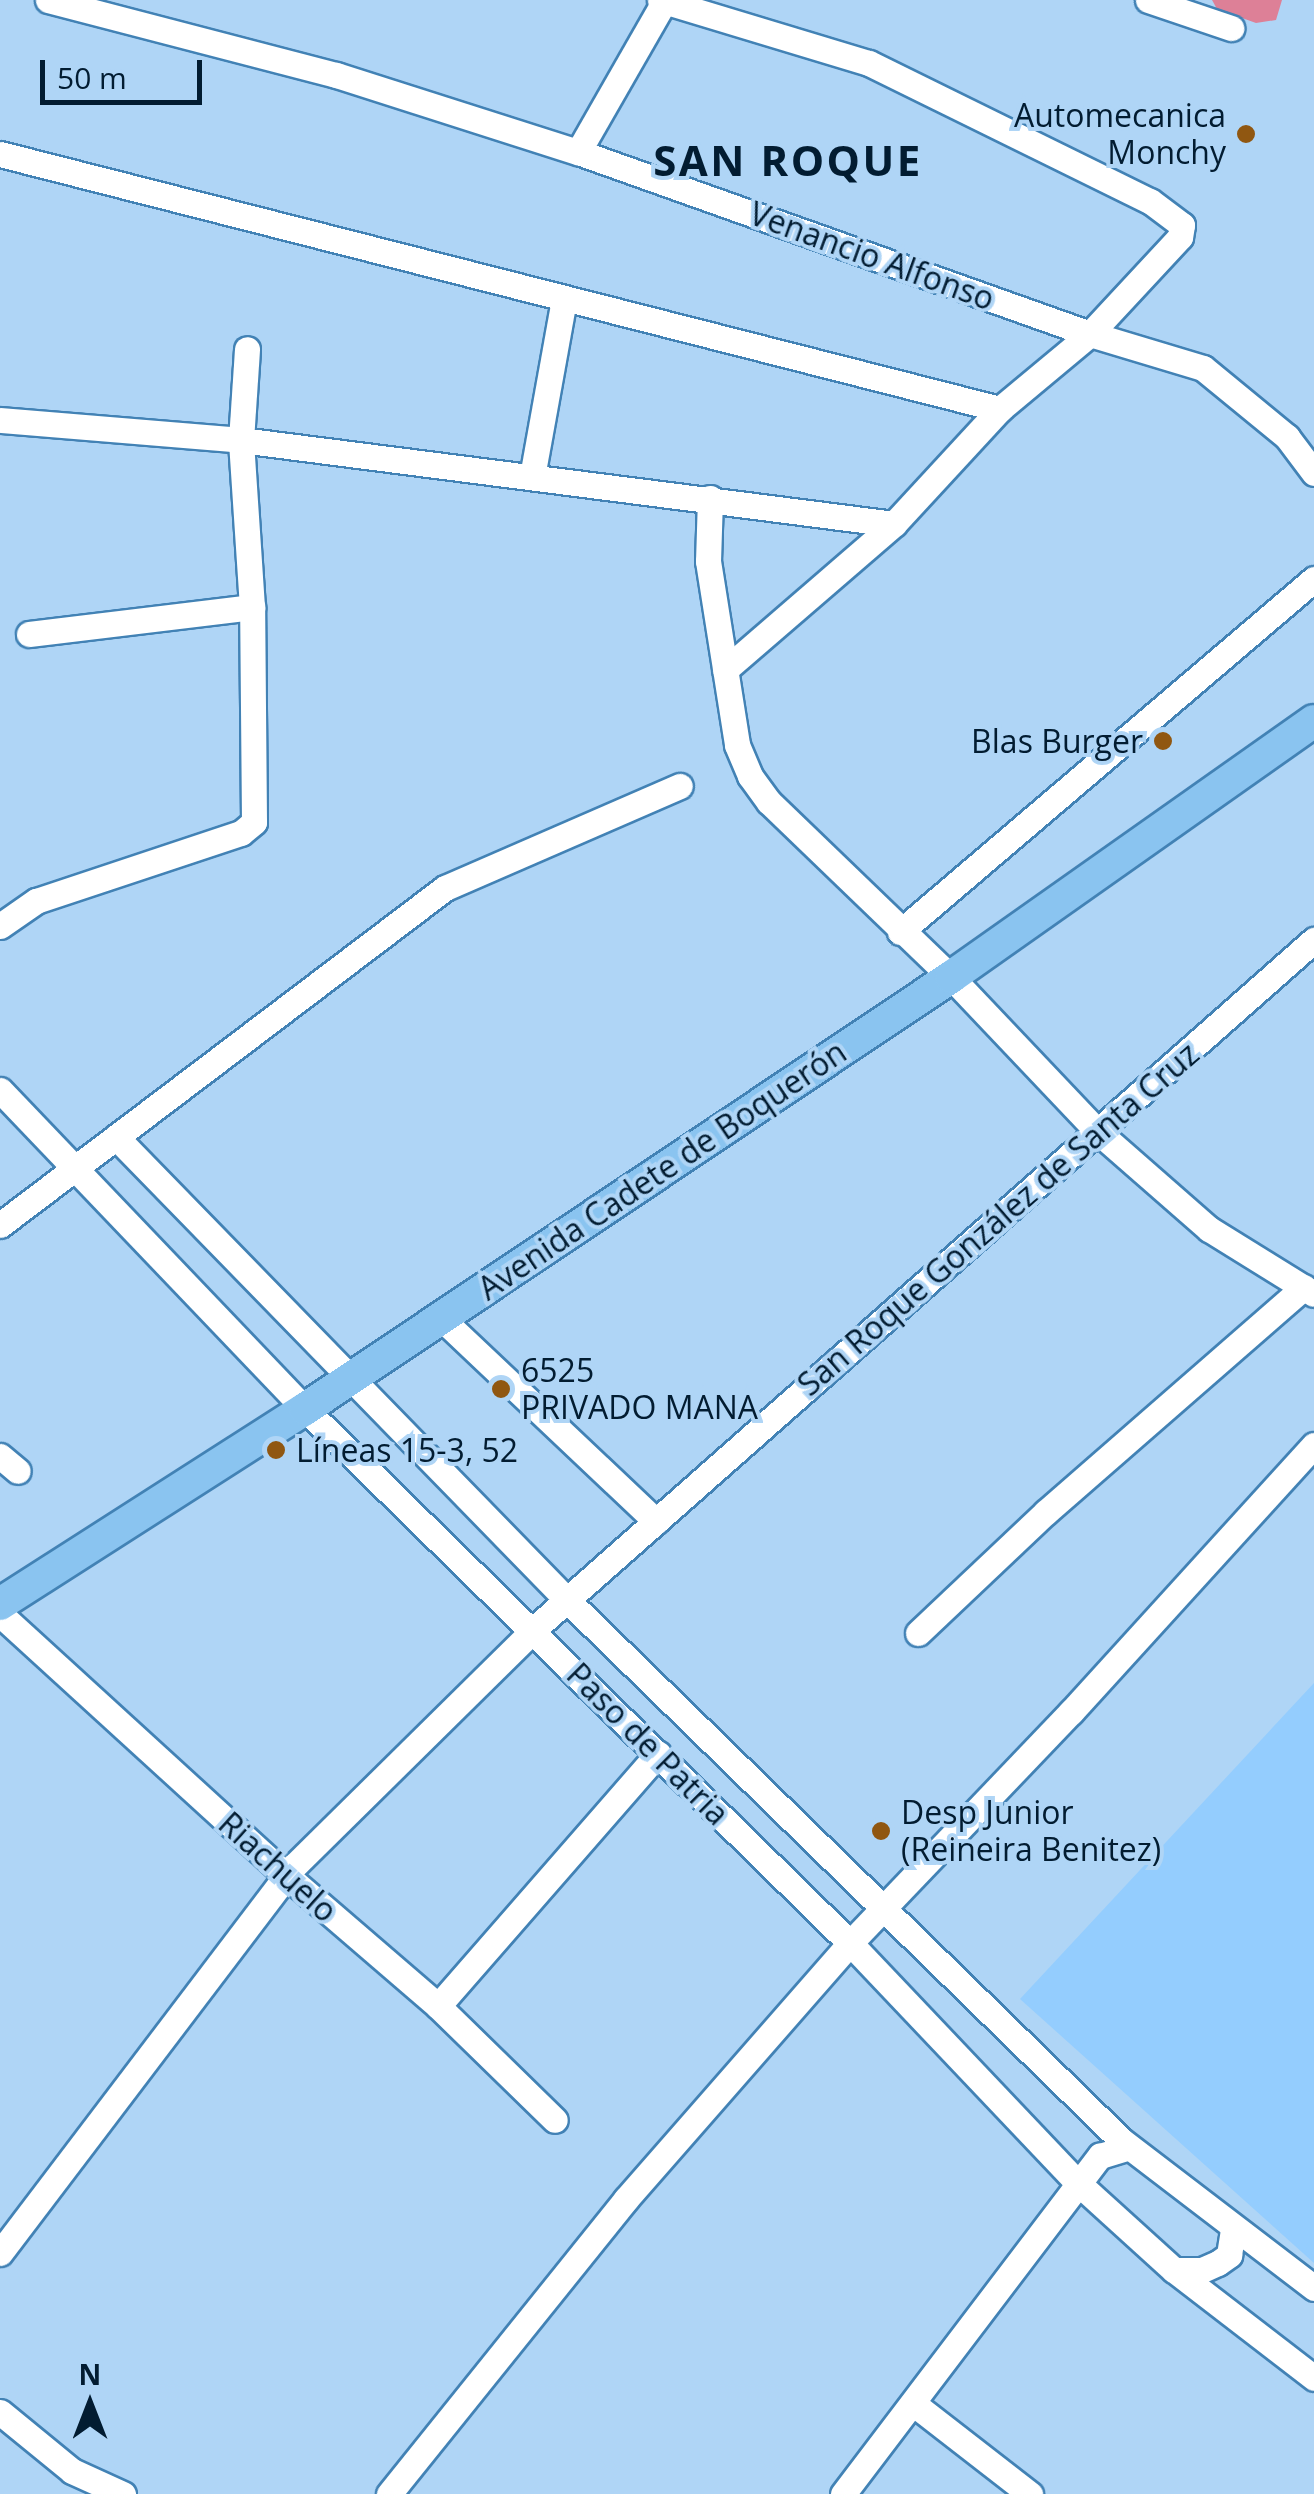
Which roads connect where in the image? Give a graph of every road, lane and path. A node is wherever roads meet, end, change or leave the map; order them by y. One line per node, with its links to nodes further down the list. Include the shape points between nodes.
1 (48, 0): 4 (street, Venancio Alfonso)
2 (663, 0): 6 (street); 9 (street, via 869,63 1150,201 1182,225 1180,237)
3 (1148, 0): 5 (street)
4 (78, 3): 6 (street, Venancio Alfonso)
5 (1231, 28)
6 (578, 152): 9 (street, Venancio Alfonso)
7 (0, 154): 8 (street)
8 (564, 299): 11 (street); 15 (street)
9 (1090, 334): 11 (street); 14 (street, Venancio Alfonso, via 1203,368 1286,437)
10 (247, 349): 13 (street)
11 (1000, 410): 17 (street)
12 (0, 420): 13 (street)
13 (241, 440): 15 (street); 19 (street)
14 (1314, 473)
15 (532, 477): 16 (street)
16 (710, 498): 17 (street); 21 (street, via 708,560)
17 (894, 524): 21 (street)
18 (1314, 578): 25 (street)
19 (252, 607): 20 (street); 24 (street, via 254,810 248,830 36,901)
20 (28, 634)
21 (725, 670): 25 (street, via 737,745 750,776 788,824)
22 (1314, 721): 27 (main road, Avenida Cadete de Boquerón)
23 (680, 786): 30 (street, via 445,888)
24 (0, 926)
25 (900, 932): 27 (street)
26 (1314, 940): 29 (street, San Roque González de Santa Cruz)
27 (951, 977): 29 (street); 34 (main road, Avenida Cadete de Boquerón)
28 (0, 1090): 31 (street, Paso de Patria)
29 (1097, 1132): 33 (street, via 1209,1229); 38 (street, San Roque González de Santa Cruz)
30 (116, 1137): 31 (street); 35 (street, Paso de Patria)
31 (76, 1166): 32 (street); 36 (street, Paso de Patria)
32 (0, 1225)
33 (1309, 1290): 43 (street, via 1046,1512)
34 (440, 1318): 35 (main road, Avenida Cadete de Boquerón); 38 (street)
35 (347, 1380): 36 (main road, Avenida Cadete de Boquerón); 39 (street, Paso de Patria)
36 (305, 1409): 40 (main road, Avenida Cadete de Boquerón); 42 (street, Paso de Patria)
37 (1314, 1445): 46 (street)
38 (656, 1521): 39 (street, San Roque González de Santa Cruz)
39 (567, 1600): 42 (street, San Roque González de Santa Cruz); 46 (street, Paso de Patria)
40 (0, 1604)
41 (0, 1614): 45 (street, Riachuelo)
42 (534, 1630): 44 (street, Paso de Patria); 45 (street, San Roque González de Santa Cruz)
43 (918, 1633)
44 (658, 1754): 47 (street, Paso de Patria); 48 (street)
45 (287, 1876): 48 (street, Riachuelo); 53 (street, San Roque González de Santa Cruz)
46 (883, 1906): 47 (street); 50 (street, Paso de Patria)
47 (850, 1943): 51 (street, Paso de Patria); 60 (street, via 626,2198)
48 (438, 2006): 49 (street, Riachuelo)
49 (555, 2120)
50 (1129, 2146): 51 (street, via 1100,2156); 52 (street, Paso de Patria)
51 (1079, 2184): 54 (street, Paso de Patria); 57 (street)
52 (1234, 2230): 54 (street, via 1229,2255 1218,2264); 55 (street, Paso de Patria)
53 (0, 2253)
54 (1174, 2270): 56 (street, Paso de Patria)
55 (1314, 2288)
56 (1314, 2378)
57 (914, 2404): 61 (street); 62 (street)
58 (0, 2412): 59 (street, via 48,2454)
59 (123, 2494)
60 (390, 2494)
61 (843, 2494)
62 (1030, 2494)

